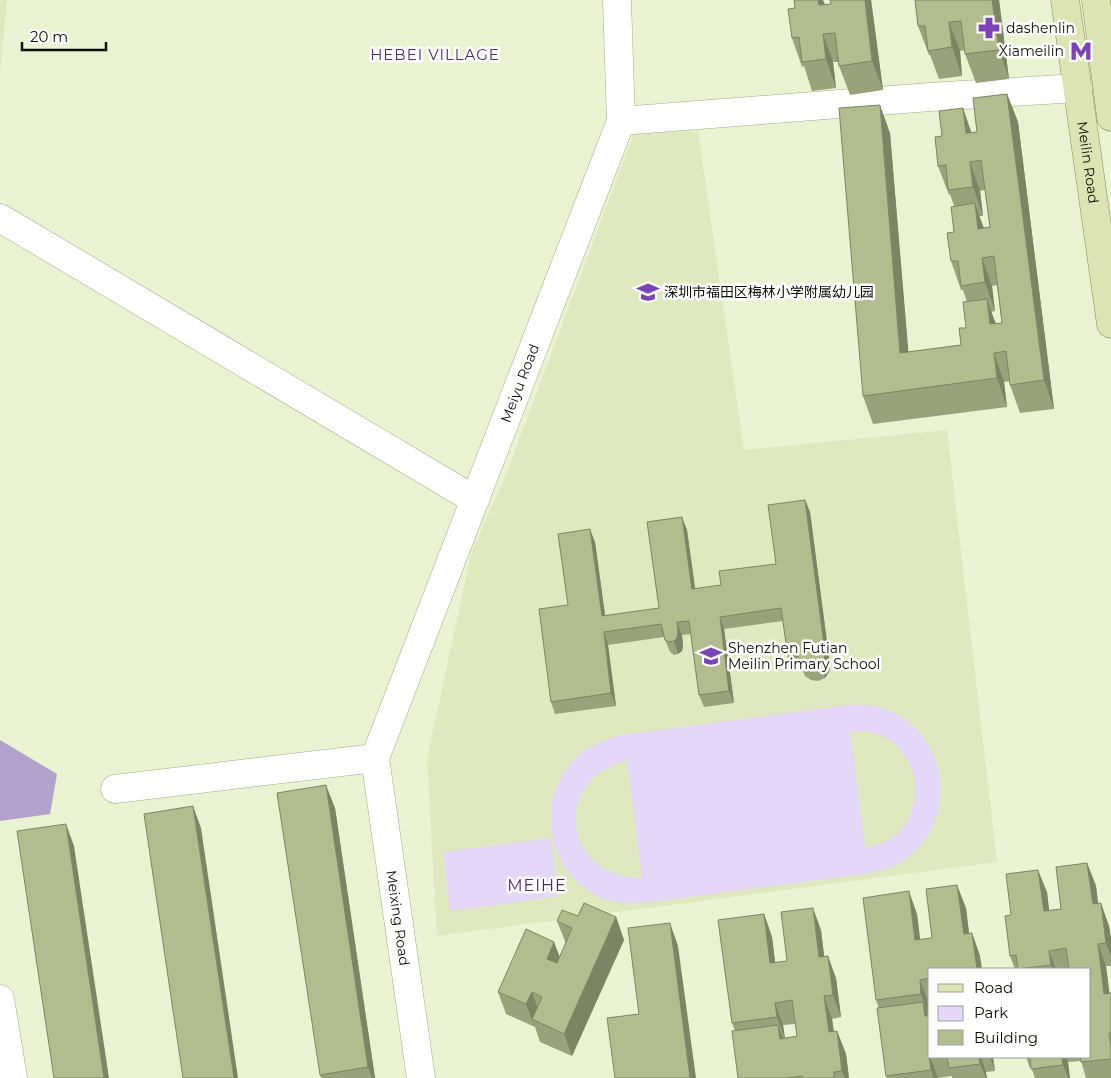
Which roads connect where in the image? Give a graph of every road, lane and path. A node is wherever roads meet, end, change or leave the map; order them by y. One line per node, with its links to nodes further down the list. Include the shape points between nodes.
1 (617, 0): 6 (street, Meiyu Road)
2 (1065, 0): 4 (main road, Meilin Road)
3 (1096, 0): 5 (main road)
4 (1078, 88): 6 (street); 8 (main road, Meilin Road)
5 (1111, 111)
6 (621, 121): 9 (street, Meiyu Road)
7 (0, 218): 9 (street)
8 (1111, 324)
9 (475, 500): 10 (street, Meiyu Road)
10 (375, 758): 11 (street); 14 (street, Meixing Road)
11 (116, 789)
12 (0, 999): 13 (street)
13 (13, 1078)
14 (422, 1078)

